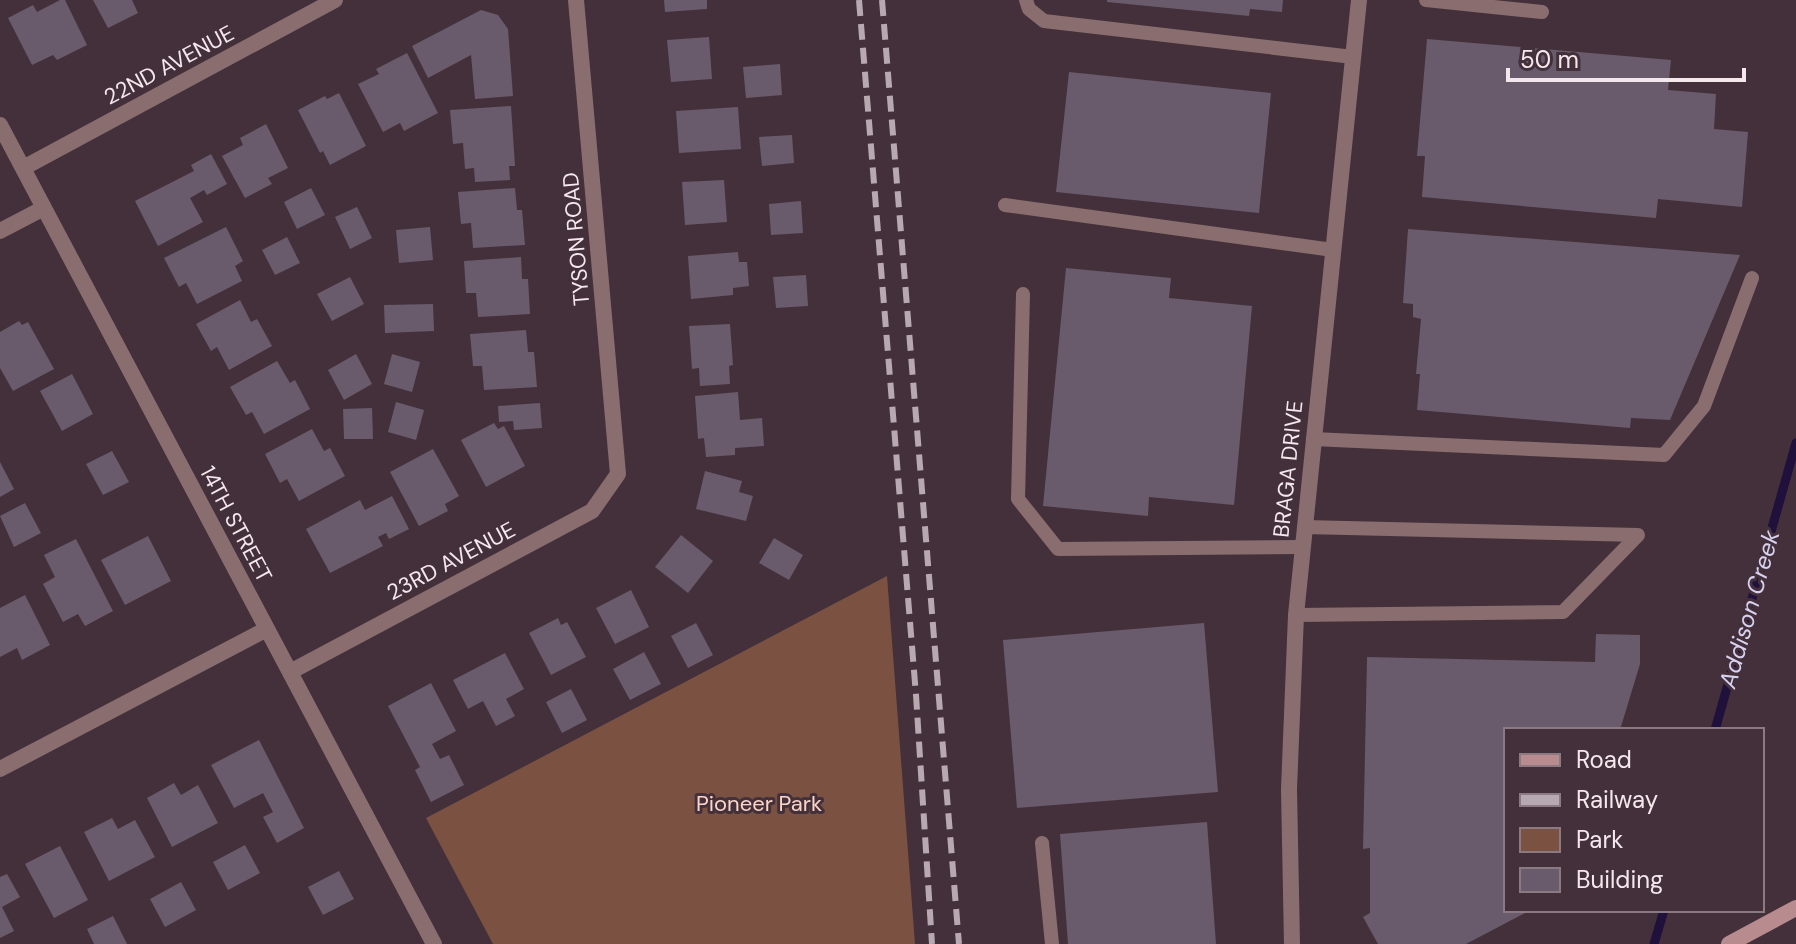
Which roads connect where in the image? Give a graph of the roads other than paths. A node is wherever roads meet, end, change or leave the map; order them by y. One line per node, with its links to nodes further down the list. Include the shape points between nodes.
1 (335, 0): 9 (street, 22ND AVENUE)
2 (576, 0): 17 (street, TYSON ROAD)
3 (1026, 0): 7 (lane, via 1044,21)
4 (1359, 0): 7 (street, BRAGA DRIVE)
5 (1426, 0): 6 (lane)
6 (1542, 12)
7 (1353, 57): 13 (street, BRAGA DRIVE)
8 (0, 125): 9 (street, 14TH STREET)
9 (23, 168): 11 (street, 14TH STREET)
10 (1005, 205): 13 (lane)
11 (44, 208): 12 (street); 21 (street, 14TH STREET)
12 (0, 231)
13 (1333, 250): 16 (street, BRAGA DRIVE)
14 (1752, 278): 16 (lane, via 1704,406 1664,455)
15 (1023, 294): 19 (lane, via 1018,499 1058,549)
16 (1313, 439): 18 (street, BRAGA DRIVE)
17 (618, 474): 22 (street, 23RD AVENUE, via 592,511)
18 (1304, 527): 19 (street, BRAGA DRIVE); 20 (lane, via 1638,535 1563,612)
19 (1302, 547): 20 (street, BRAGA DRIVE)
20 (1296, 615): 28 (street, BRAGA DRIVE, via 1289,789)
21 (267, 629): 22 (street, 14TH STREET); 23 (street)
22 (290, 672): 26 (street, 14TH STREET)
23 (0, 769)
24 (1042, 843): 27 (lane)
25 (1796, 908): 29 (main road)
26 (434, 944)
27 (1052, 944)
28 (1292, 944)
29 (1729, 944)

